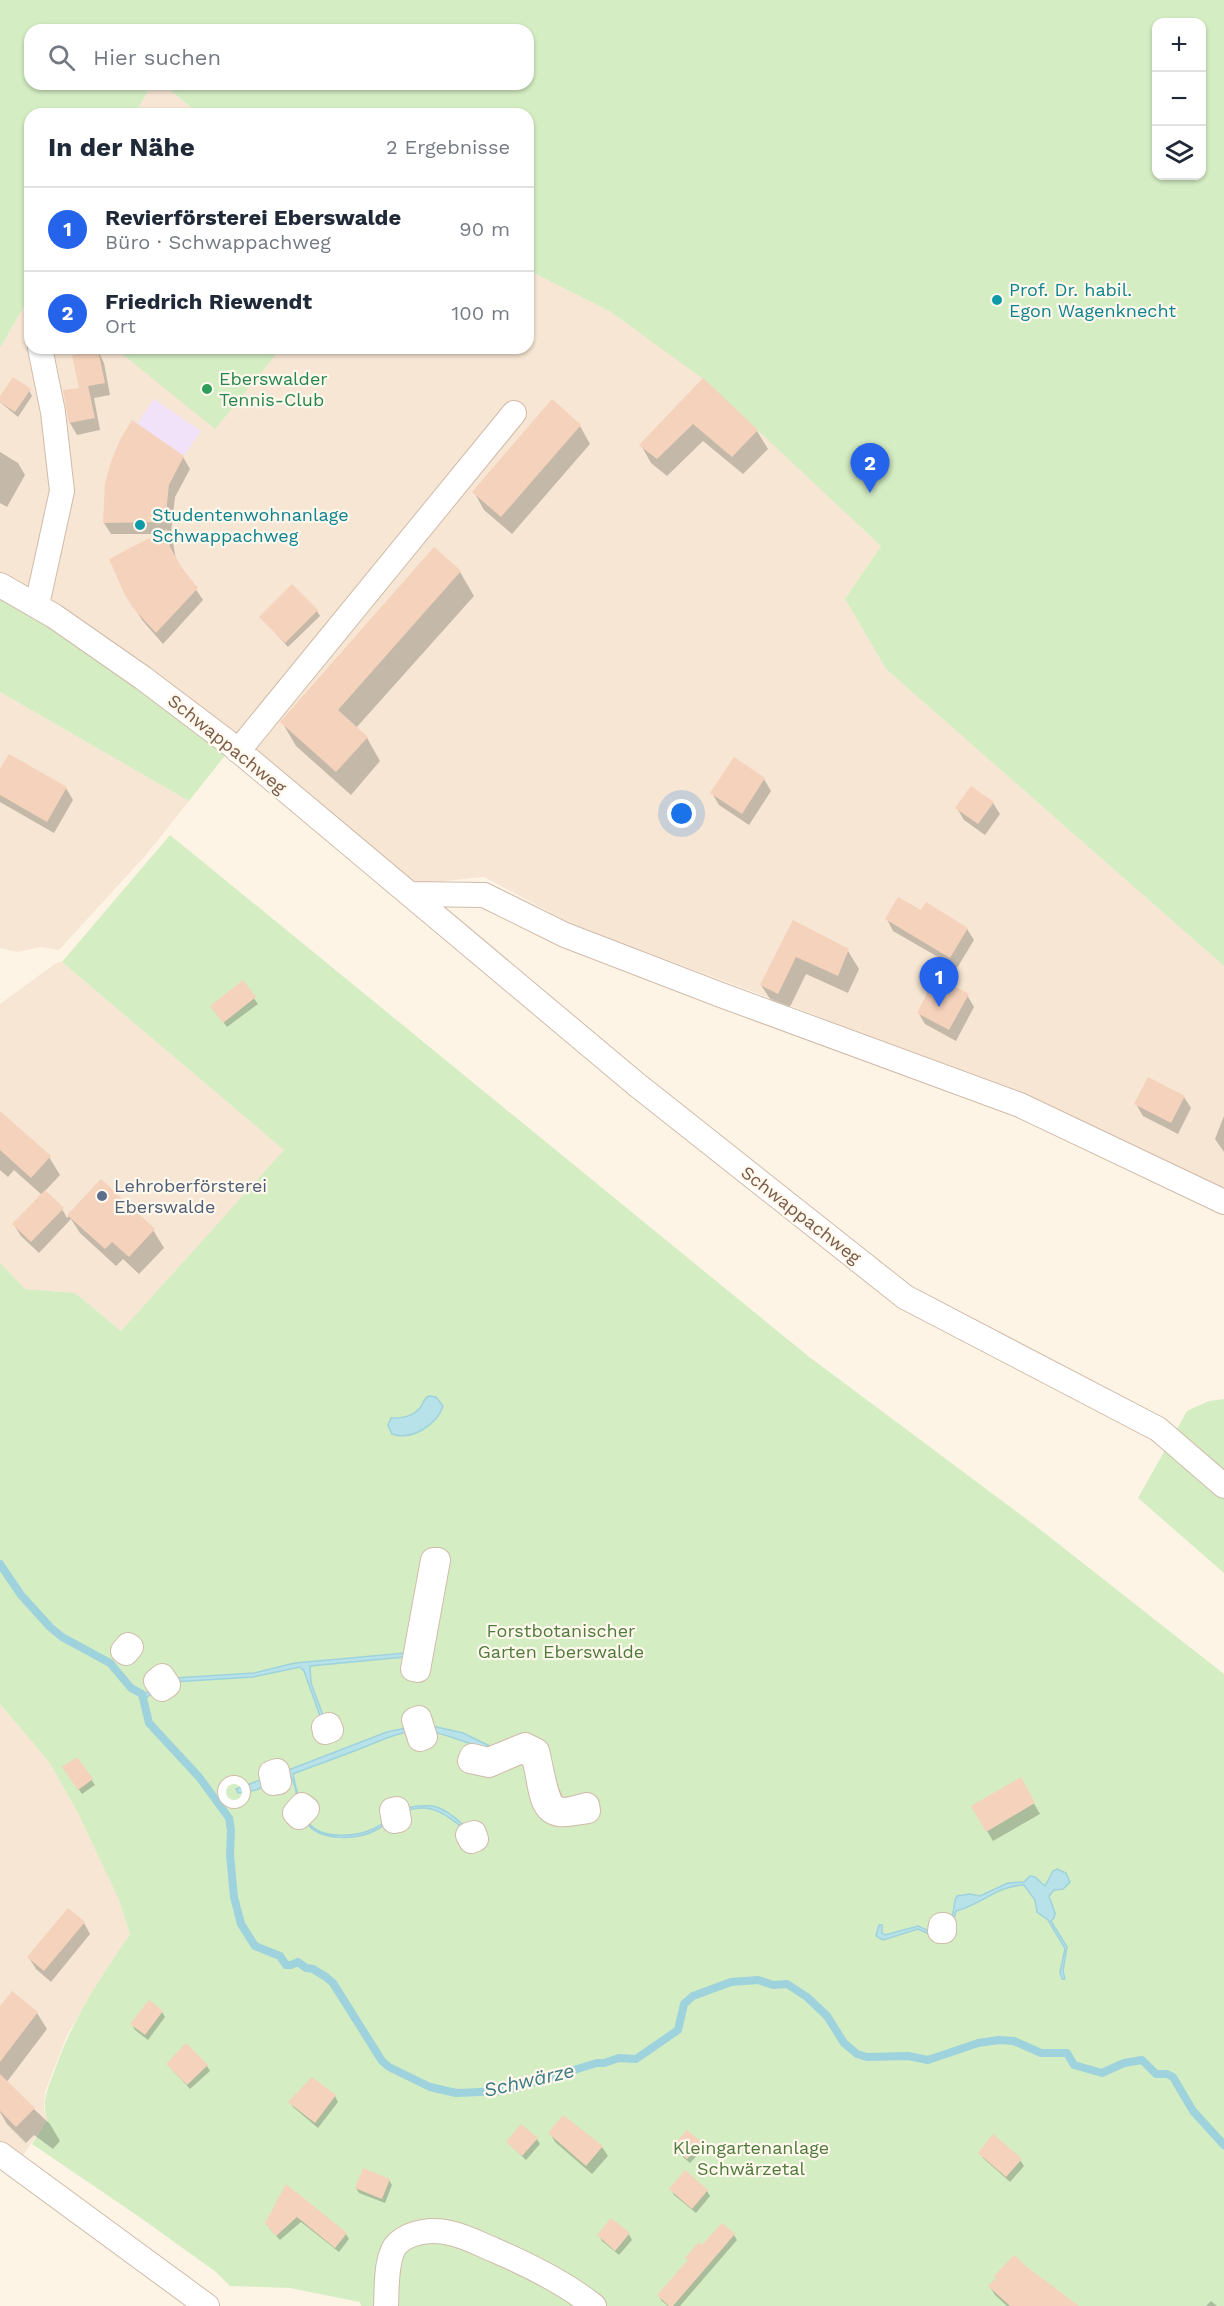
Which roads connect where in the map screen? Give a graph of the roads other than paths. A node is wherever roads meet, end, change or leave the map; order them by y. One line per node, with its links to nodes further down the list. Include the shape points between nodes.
1 (41, 354): 4 (street, via 62,491)
2 (514, 413): 5 (street)
3 (0, 585): 4 (street, Schwappachweg)
4 (37, 605): 5 (street, Schwappachweg, via 143,678)
5 (238, 751): 6 (street, Schwappachweg)
6 (410, 894): 7 (street, via 484,894 565,935 1020,1105); 8 (street, Schwappachweg, via 636,1084 905,1297 1158,1429)
7 (1224, 1202)
8 (1224, 1486)
9 (588, 1810): 9 (street, via 561,1814 549,1809 542,1798 531,1753 519,1752 486,1765 470,1761 472,1755 488,1760 520,1746 530,1747 537,1751 551,1803 564,1809 587,1805)
10 (0, 2154): 11 (street)
11 (207, 2306)
12 (386, 2306): 13 (street, via 387,2276 394,2248 410,2236 430,2231 450,2233 512,2258 574,2290)
13 (594, 2306)

